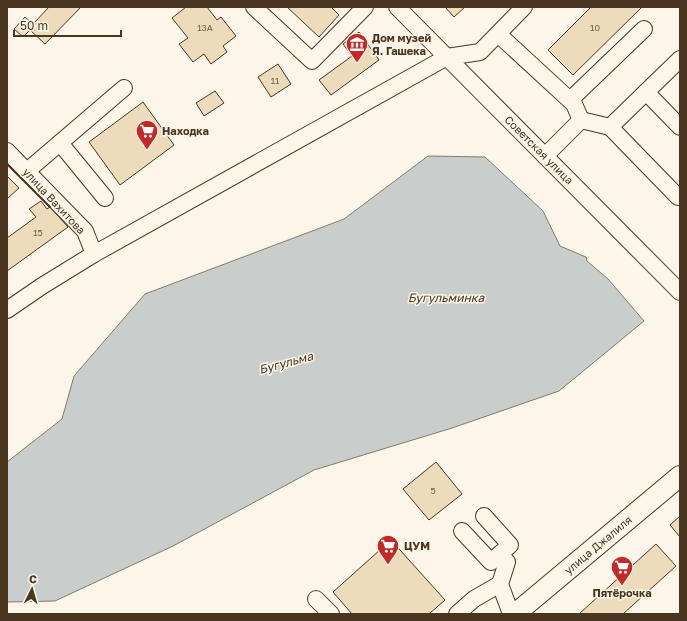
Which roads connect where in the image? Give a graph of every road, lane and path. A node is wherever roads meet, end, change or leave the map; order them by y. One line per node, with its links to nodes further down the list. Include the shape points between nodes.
1 (254, 7): 2 (street, via 312,61)
2 (365, 7)
3 (397, 7): 7 (street, Советская улица)
4 (524, 7): 6 (street)
5 (644, 29): 11 (street)
6 (498, 34): 7 (street, via 480,52); 11 (street)
7 (447, 57): 17 (street, Советская улица); 21 (street)
8 (680, 59): 10 (street)
9 (124, 88): 15 (street)
10 (646, 92): 13 (street); 14 (street)
11 (570, 100): 12 (street)
12 (581, 120): 13 (street); 17 (street)
13 (610, 127): 19 (street, via 678,196)
14 (680, 127)
15 (60, 143): 18 (street); 20 (street)
16 (7, 151): 18 (street, улица Вахитова)
17 (545, 156): 22 (street, Советская улица)
18 (27, 171): 21 (street, улица Вахитова, via 85,231)
19 (680, 194)
20 (105, 198)
21 (94, 254): 23 (street)
22 (680, 292)
23 (7, 310)
24 (680, 476): 33 (main road, улица Джалиля)
25 (484, 516): 27 (street, via 510,545)
26 (462, 531): 27 (street, via 491,562)
27 (500, 554): 28 (street, via 508,562)
28 (500, 584): 31 (street, via 474,599); 32 (street)
29 (316, 598): 30 (street)
30 (331, 614)
31 (457, 614)
32 (511, 614)
33 (516, 614)

